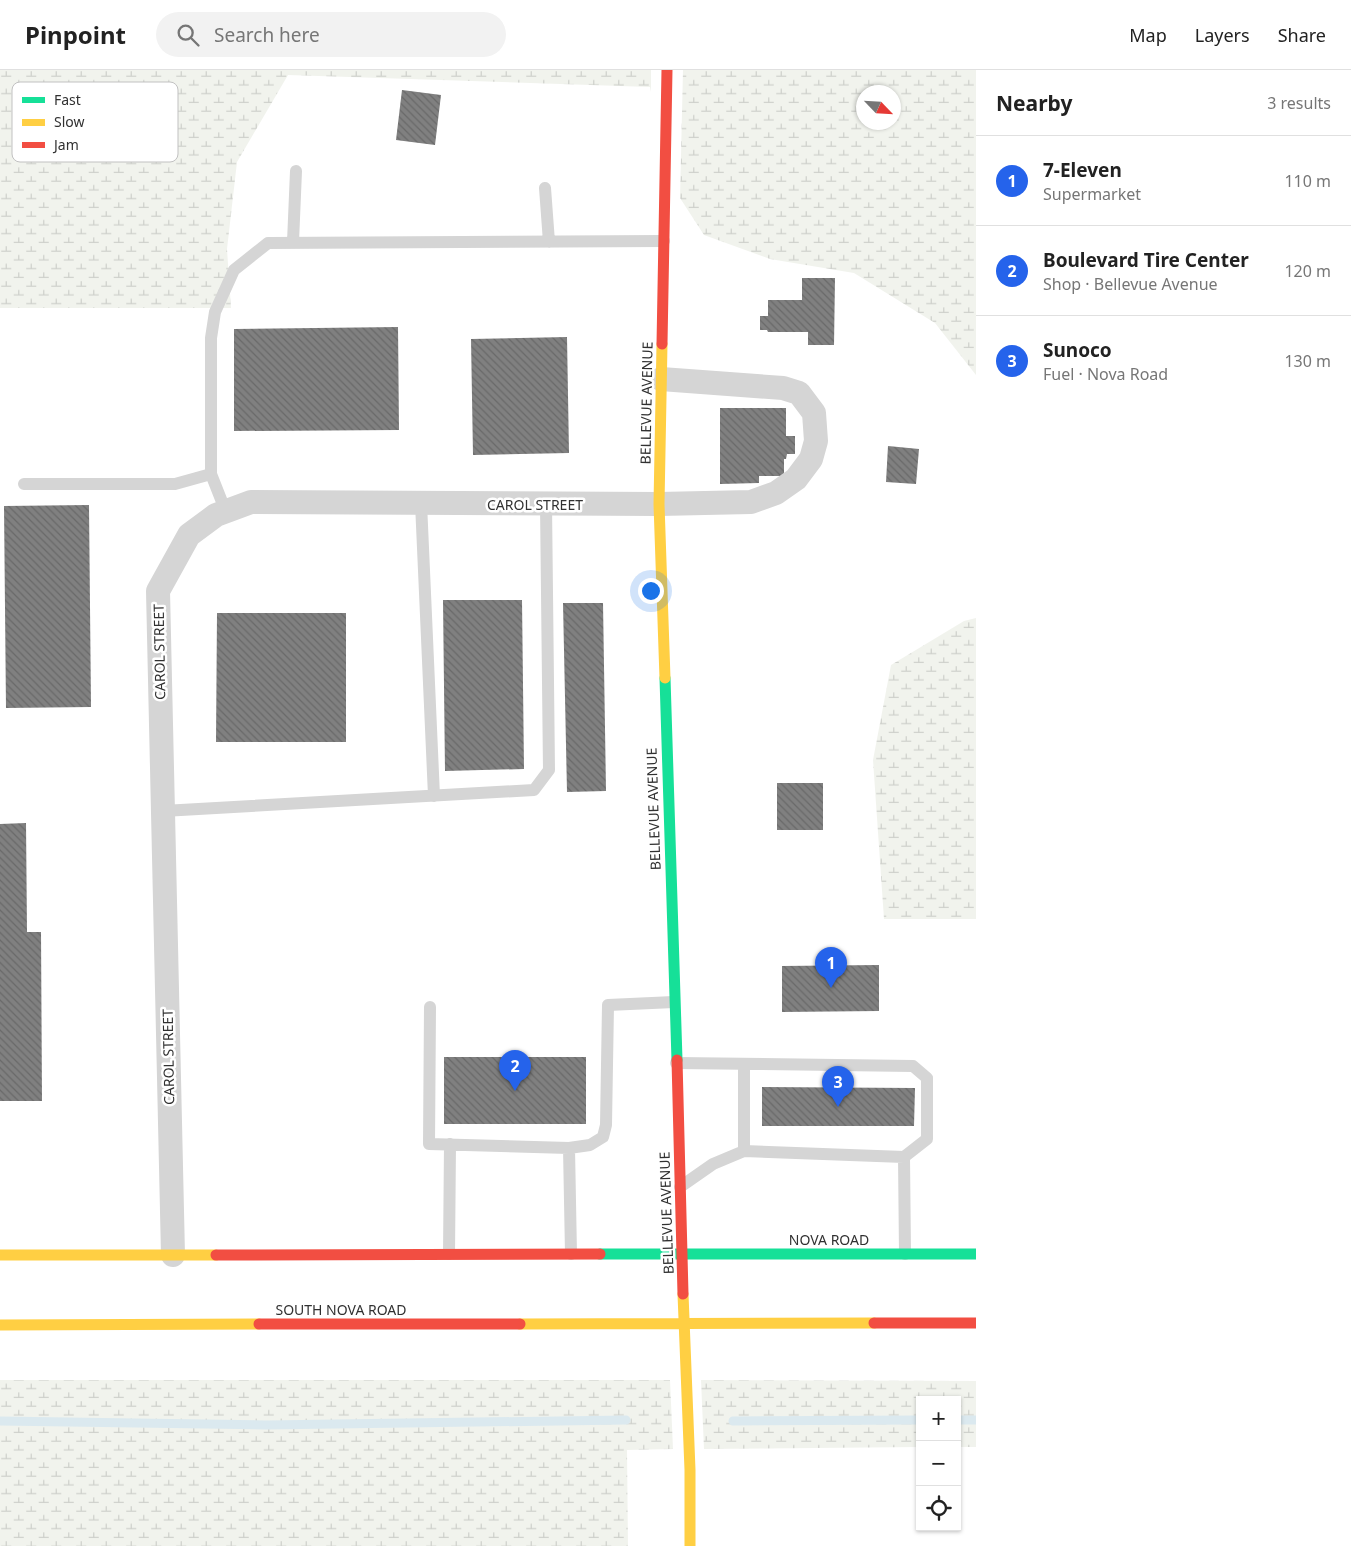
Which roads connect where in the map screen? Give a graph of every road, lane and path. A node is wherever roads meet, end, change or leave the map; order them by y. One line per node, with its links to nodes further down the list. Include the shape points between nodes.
1 (667, 70): 4 (main road, BELLEVUE AVENUE)
2 (296, 171): 5 (lane)
3 (545, 188): 6 (lane)
4 (664, 241): 6 (lane); 7 (main road, BELLEVUE AVENUE)
5 (294, 242): 6 (lane); 8 (lane, via 268,243 234,270 215,312 211,338)
6 (549, 242)
7 (661, 379): 12 (main road, BELLEVUE AVENUE); 12 (street, CAROL STREET, via 783,388 799,393 814,413 816,441 811,459 796,479 776,494 751,502)
8 (211, 474): 9 (lane, via 174,484); 13 (lane)
9 (24, 484)
10 (421, 503): 11 (street, CAROL STREET); 13 (street, CAROL STREET, via 251,502); 14 (lane)
11 (546, 504): 12 (street, CAROL STREET); 14 (lane, via 549,770 534,790)
12 (659, 504): 16 (main road, BELLEVUE AVENUE)
13 (226, 512): 15 (street, CAROL STREET, via 216,515 189,535 158,591)
14 (434, 796): 15 (lane)
15 (162, 812): 31 (street, CAROL STREET)
16 (674, 1002): 18 (main road, BELLEVUE AVENUE); 21 (lane, via 608,1005 606,1125 603,1137 590,1145)
17 (430, 1007): 20 (lane, via 429,1144)
18 (676, 1063): 19 (lane); 24 (main road, BELLEVUE AVENUE)
19 (744, 1064): 22 (lane); 23 (lane, via 913,1066 927,1078 927,1139)
20 (450, 1144): 21 (lane); 25 (lane)
21 (569, 1148): 26 (lane)
22 (744, 1150): 23 (lane); 24 (lane, via 713,1164)
23 (904, 1157): 28 (lane)
24 (680, 1187): 27 (main road, BELLEVUE AVENUE)
25 (450, 1254): 26 (main road); 31 (main road)
26 (570, 1254): 27 (main road)
27 (682, 1254): 28 (main road, NOVA ROAD); 32 (main road, BELLEVUE AVENUE)
28 (905, 1254): 29 (main road, NOVA ROAD)
29 (976, 1254)
30 (0, 1255): 31 (main road)
31 (173, 1255)
32 (683, 1323): 33 (main road); 34 (main road, SOUTH NOVA ROAD); 35 (main road, BELLEVUE AVENUE)
33 (976, 1323)
34 (0, 1326)
35 (690, 1546)

